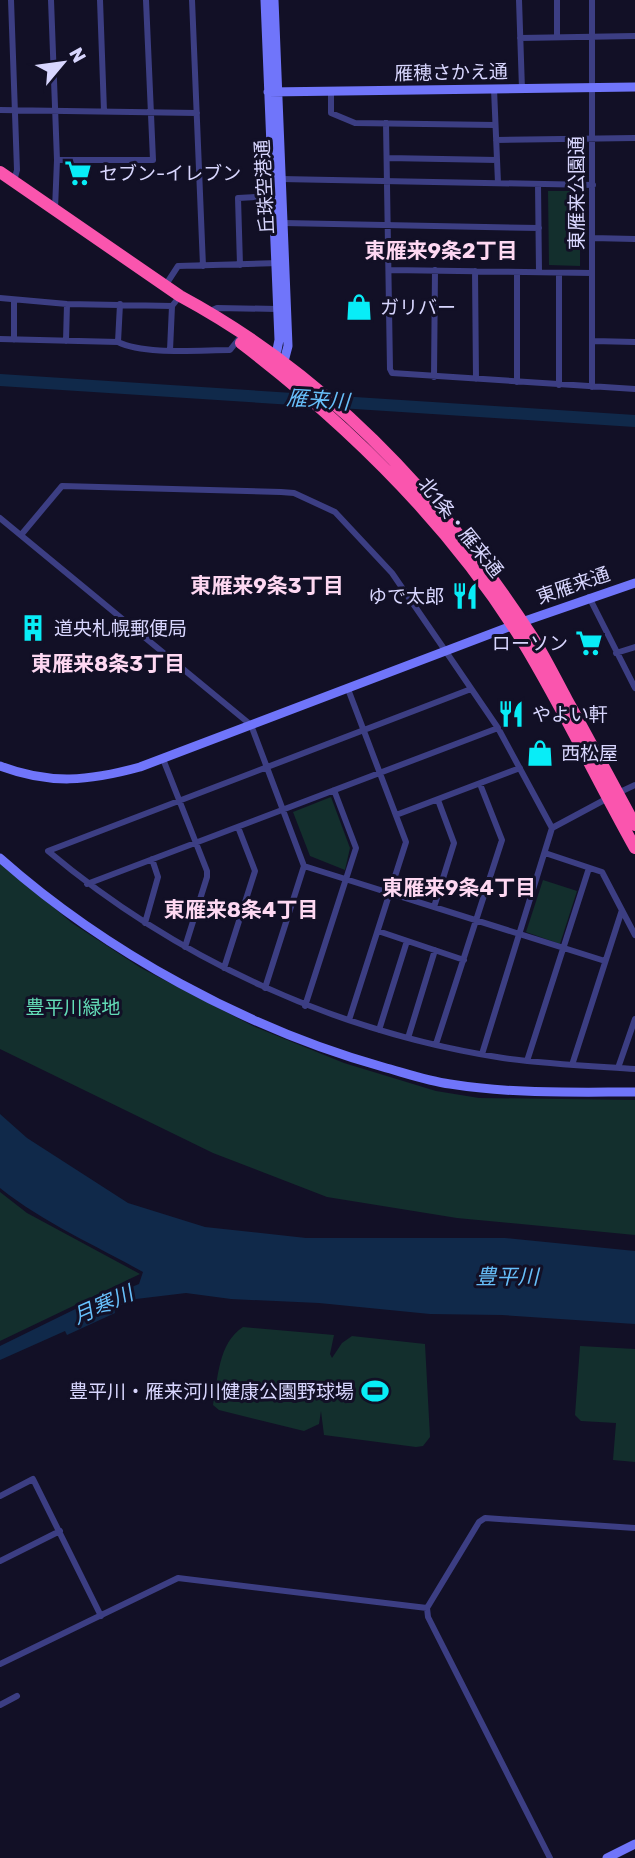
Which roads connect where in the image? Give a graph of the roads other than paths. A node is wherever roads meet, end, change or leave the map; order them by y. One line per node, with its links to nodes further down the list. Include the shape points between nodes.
1 (11, 0): 22 (street)
2 (51, 0): 23 (street)
3 (100, 0): 24 (street)
4 (146, 0): 25 (street)
5 (192, 0): 26 (street)
6 (265, 0): 20 (street, 丘珠空港通)
7 (274, 0): 20 (street, 丘珠空港通)
8 (519, 0): 14 (street)
9 (557, 0): 12 (street)
10 (592, 0): 13 (street, 東雁来公園通)
11 (635, 36): 13 (street)
12 (557, 37): 13 (street); 14 (street)
13 (592, 37): 15 (street, 東雁来公園通)
14 (520, 38): 18 (street)
15 (592, 87): 16 (street, 雁穂さかえ通); 18 (street, 雁穂さかえ通); 30 (street, 東雁来公園通)
16 (635, 87)
17 (494, 89): 18 (street, 雁穂さかえ通); 19 (street, 雁穂さかえ通); 28 (street)
18 (522, 89)
19 (331, 91): 20 (street, 雁穂さかえ通); 27 (street, via 331,113 355,122)
20 (272, 92): 36 (street, 丘珠空港通); 42 (street, 丘珠空港通)
21 (0, 110): 22 (street)
22 (15, 110): 23 (street); 37 (street)
23 (55, 111): 24 (street); 33 (street)
24 (104, 111): 25 (street)
25 (150, 113): 26 (street); 33 (street, via 153,160)
26 (197, 113): 51 (street)
27 (386, 123): 28 (street); 32 (street)
28 (495, 125): 31 (street)
29 (635, 138): 30 (street)
30 (592, 139): 31 (street); 41 (street, 東雁来公園通)
31 (496, 140): 34 (street)
32 (387, 158): 34 (street); 38 (street)
33 (57, 160): 43 (street)
34 (497, 160): 39 (street)
35 (0, 172): 37 (highway, 北1条・雁来通)
36 (281, 179): 38 (street); 42 (street, 丘珠空港通)
37 (14, 181): 43 (highway, 北1条・雁来通)
38 (388, 181): 39 (street); 45 (street)
39 (498, 183): 40 (street)
40 (538, 184): 41 (street); 46 (street)
41 (593, 185): 47 (street, 東雁来公園通)
42 (277, 196): 44 (street, 丘珠空港通); 49 (street, 丘珠空港通); 50 (street, via 238,198)
43 (55, 209): 59 (highway, 北1条・雁来通)
44 (283, 223): 45 (street); 49 (street, 丘珠空港通)
45 (389, 225): 46 (street); 52 (street)
46 (539, 228): 56 (street)
47 (592, 238): 48 (street); 58 (street, 東雁来公園通)
48 (635, 239)
49 (280, 263): 50 (street); 65 (street, 丘珠空港通); 75 (street, 丘珠空港通, via 288,346)
50 (240, 265): 51 (street)
51 (203, 266): 59 (street, via 178,266)
52 (390, 270): 53 (street); 76 (street, via 391,372)
53 (435, 271): 54 (street); 76 (street)
54 (475, 271): 55 (street); 77 (street)
55 (517, 272): 56 (street); 78 (street)
56 (539, 272): 57 (street)
57 (559, 273): 58 (street); 79 (street)
58 (592, 273): 71 (street, 東雁来公園通)
59 (165, 286): 62 (highway, 北1条・雁来通)
60 (0, 298): 61 (street)
61 (15, 301): 63 (street); 68 (street)
62 (176, 301): 64 (street); 66 (highway, 北1条・雁来通); 69 (highway, 北1条・雁来通); 74 (street)
63 (67, 304): 64 (street); 70 (street)
64 (120, 304): 72 (street)
65 (277, 309): 66 (street, via 217,308); 75 (street, 丘珠空港通)
66 (208, 312): 75 (highway, 北1条・雁来通)
67 (0, 338): 68 (street)
68 (14, 340): 70 (street)
69 (238, 340): 74 (street, via 230,350); 75 (highway, 北1条・雁来通)
70 (66, 341): 72 (street)
71 (593, 341): 73 (street); 80 (street, 東雁来公園通)
72 (118, 342): 74 (street)
73 (635, 342)
74 (170, 350)
75 (276, 363): 86 (highway, 北1条・雁来通, via 377,458); 86 (highway, 北1条・雁来通, via 317,389 387,452 486,569)
76 (434, 377): 77 (street)
77 (476, 379): 78 (street)
78 (517, 382): 79 (street)
79 (559, 385): 80 (street)
80 (592, 387): 81 (street)
81 (635, 389)
82 (0, 518): 83 (street)
83 (21, 535): 88 (street, via 62,486 294,493 335,512 392,573); 93 (street)
84 (635, 583): 85 (street, 東雁来通)
85 (589, 597): 86 (street, 東雁来通); 89 (street)
86 (517, 624): 88 (street, 東雁来通); 104 (highway, 北1条・雁来通, via 532,636)
87 (635, 647): 89 (street)
88 (446, 651): 91 (street, 東雁来通); 92 (street)
89 (616, 653): 90 (street)
90 (635, 688)
91 (348, 689): 93 (street, 東雁来通); 95 (street)
92 (471, 689): 94 (street); 95 (street)
93 (251, 725): 96 (street, 東雁来通); 98 (street)
94 (498, 728): 99 (street); 100 (street)
95 (363, 730): 98 (street); 100 (street)
96 (163, 758): 97 (street, 東雁来通, via 117,773 64,780); 105 (street)
97 (0, 766)
98 (267, 767): 105 (street); 107 (street)
99 (520, 768): 101 (street); 111 (street)
100 (380, 773): 103 (street); 108 (street)
101 (480, 784): 106 (street); 124 (street, via 502,840)
102 (635, 785): 104 (street)
103 (334, 790): 107 (street); 119 (street, via 356,848)
104 (613, 796): 109 (highway, 北1条・雁来通); 111 (street); 113 (highway, 北1条・雁来通)
105 (179, 800): 112 (street); 120 (street, via 48,851)
106 (438, 800): 108 (street); 122 (street, via 454,843)
107 (283, 810): 110 (street); 117 (street)
108 (396, 815): 121 (street, via 406,842)
109 (635, 825)
110 (238, 827): 112 (street); 135 (street, via 255,871)
111 (552, 828): 114 (street)
112 (195, 842): 116 (street); 130 (street, via 208,877)
113 (635, 848)
114 (545, 853): 118 (street); 127 (street)
115 (0, 858): 149 (street, via 159,972 301,1040 446,1084 522,1092)
116 (152, 859): 120 (street); 125 (street, via 158,877)
117 (304, 866): 119 (street); 136 (street)
118 (589, 868): 123 (street, via 602,872); 131 (street)
119 (347, 878): 121 (street); 137 (street)
120 (88, 884): 125 (street)
121 (390, 892): 122 (street); 126 (street)
122 (434, 907): 124 (street)
123 (622, 910): 128 (street); 134 (street)
124 (476, 919): 127 (street); 133 (street)
125 (145, 923): 130 (street)
126 (378, 932): 129 (street); 139 (street)
127 (519, 934): 131 (street); 144 (street)
128 (635, 935)
129 (407, 942): 132 (street); 141 (street)
130 (185, 947): 135 (street)
131 (563, 948): 134 (street); 145 (street)
132 (435, 950): 133 (street); 142 (street)
133 (464, 960): 143 (street)
134 (605, 961): 146 (street)
135 (224, 968): 136 (street)
136 (265, 988): 137 (street)
137 (305, 1006): 139 (street)
138 (635, 1019): 140 (street)
139 (349, 1020): 141 (street)
140 (634, 1028): 147 (street)
141 (379, 1030): 142 (street)
142 (408, 1038): 143 (street)
143 (436, 1044): 144 (street)
144 (482, 1054): 145 (street)
145 (527, 1060): 146 (street)
146 (572, 1065): 147 (street)
147 (618, 1068): 148 (street)
148 (635, 1069)
149 (635, 1092)
150 (0, 1496): 152 (street, via 33,1479)
151 (635, 1528): 154 (street, via 485,1518 478,1522)
152 (60, 1531): 153 (street); 155 (street)
153 (0, 1561)
154 (427, 1608): 155 (street, via 178,1578); 160 (street)
155 (101, 1616): 156 (street)
156 (0, 1664)
157 (17, 1696): 158 (street)
158 (0, 1705)
159 (635, 1844): 161 (street)
160 (550, 1858)
161 (607, 1858)

